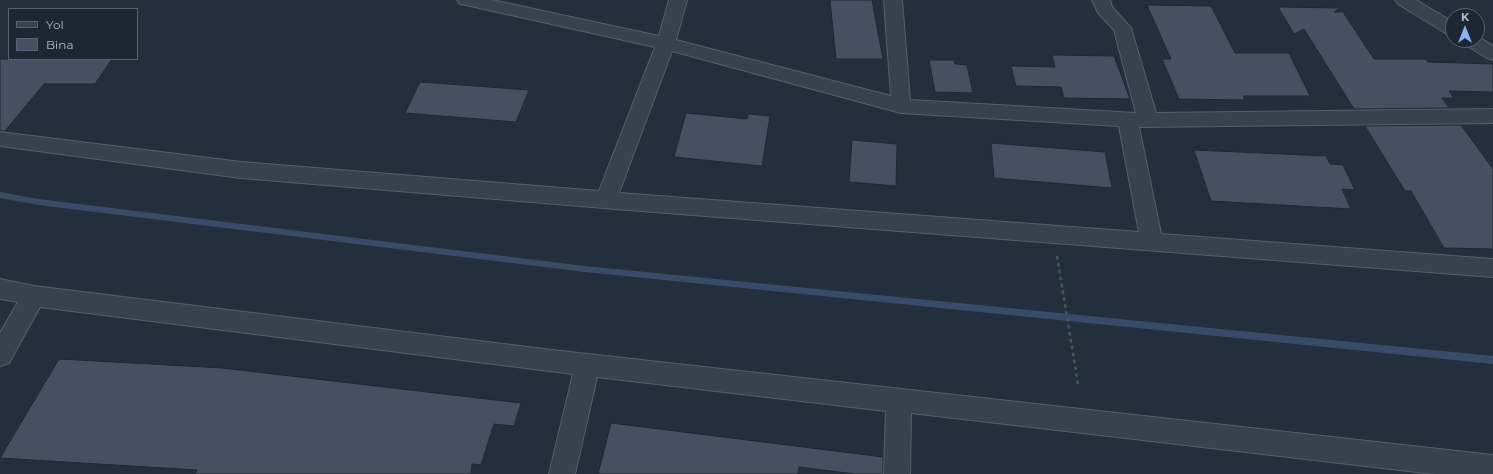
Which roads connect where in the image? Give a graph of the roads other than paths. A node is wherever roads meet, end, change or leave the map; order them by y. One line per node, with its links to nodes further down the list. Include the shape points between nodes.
1 (466, 0): 7 (street)
2 (678, 0): 7 (street)
3 (893, 0): 10 (street)
4 (1101, 0): 12 (street, via 1104,9 1122,28)
5 (1404, 0): 6 (street)
6 (1445, 25)
7 (666, 43): 10 (street); 14 (street)
8 (1483, 48): 9 (street)
9 (1493, 54)
10 (901, 106): 12 (street)
11 (1493, 116): 12 (street)
12 (1138, 120): 15 (street)
13 (0, 139): 14 (street, via 241,170)
14 (606, 200): 15 (street)
15 (1152, 242): 16 (street)
16 (1493, 268)
17 (0, 289): 18 (street)
18 (34, 296): 19 (street); 20 (street)
19 (0, 355)
20 (587, 365): 21 (street); 23 (street)
21 (899, 402): 22 (street); 24 (street)
22 (1478, 469)
23 (562, 474)
24 (897, 474)

